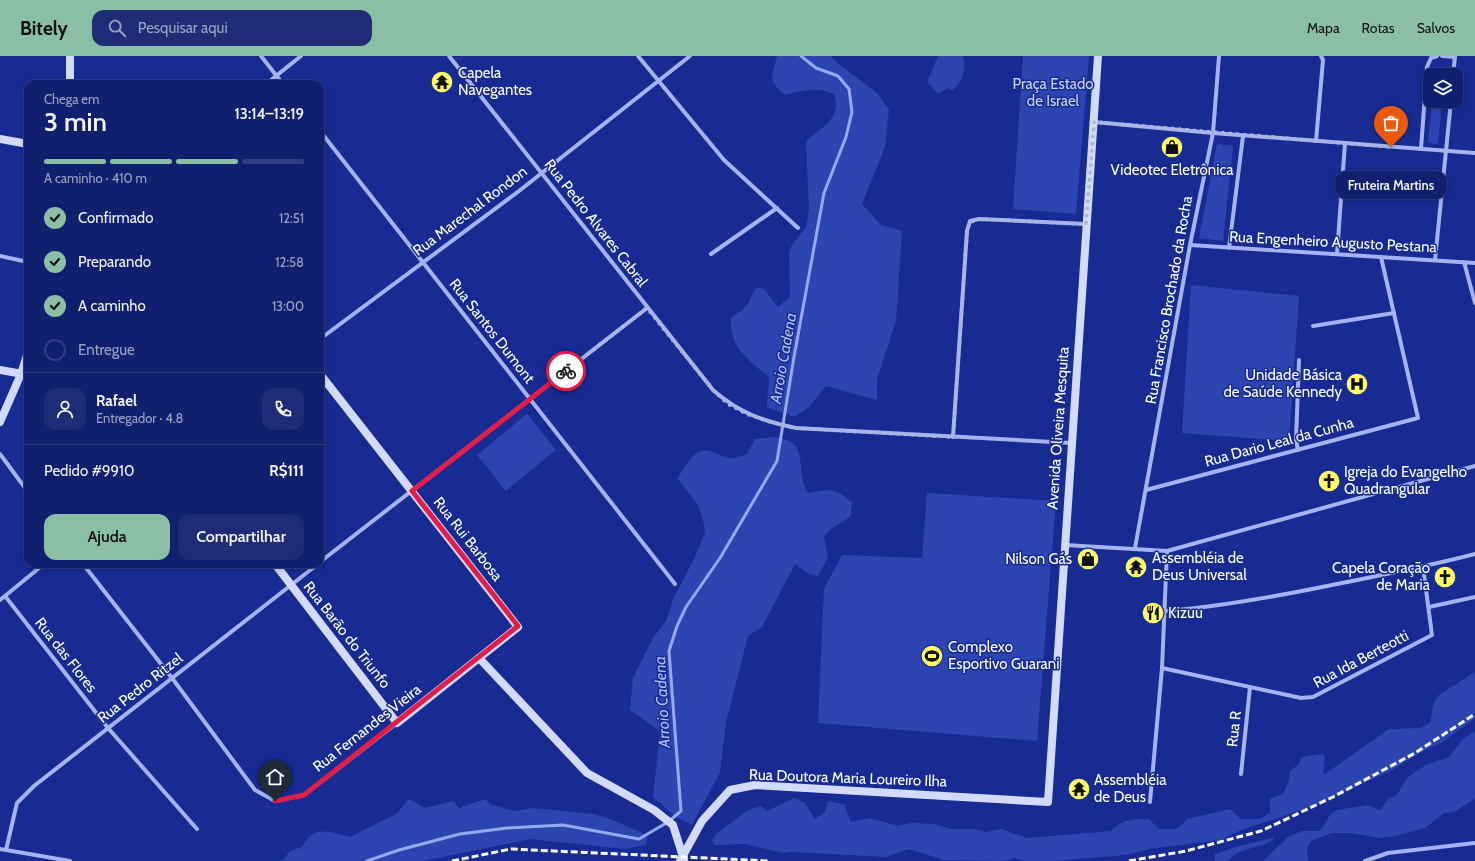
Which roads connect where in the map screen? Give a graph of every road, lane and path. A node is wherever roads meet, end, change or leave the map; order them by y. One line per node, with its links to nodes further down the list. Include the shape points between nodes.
1 (70, 56): 15 (street)
2 (261, 56): 14 (street)
3 (301, 56): 14 (street)
4 (449, 56): 31 (street, Rua Pedro Alvares Cabral)
5 (638, 56): 18 (street)
6 (690, 56): 18 (street, Rua Marechal Rondon)
7 (1098, 56): 20 (street, Avenida Oliveira Mesquita)
8 (1219, 56): 21 (street, Rua Francisco Brochado da Rocha)
9 (1321, 56): 25 (street, via 1323,60)
10 (1437, 56): 28 (street, via 1431,58 1427,67)
11 (1442, 56): 12 (street)
12 (1455, 56): 13 (street)
13 (1454, 68)
14 (276, 76): 16 (street); 17 (street)
15 (70, 80)
16 (271, 80)
17 (280, 80)
18 (658, 81): 31 (street, Rua Marechal Rondon); 32 (street, via 724,160)
19 (1450, 108): 29 (street)
20 (1094, 122): 21 (street); 33 (street, Avenida Oliveira Mesquita)
21 (1213, 133): 23 (street); 35 (street, Rua Francisco Brochado da Rocha)
22 (324, 136): 43 (street, Rua Santos Dumont)
23 (1243, 136): 25 (street); 36 (street)
24 (0, 139): 26 (street)
25 (1316, 141): 27 (street)
26 (24, 143)
27 (1344, 143): 28 (street); 38 (street)
28 (1421, 149): 29 (street)
29 (1446, 151): 30 (street); 41 (street)
30 (1475, 153)
31 (541, 174): 43 (street, Rua Marechal Rondon); 47 (street, Rua Pedro Alvares Cabral)
32 (777, 208): 34 (street); 37 (street)
33 (1086, 224): 57 (street, via 979,219 970,222 967,231); 58 (street, Avenida Oliveira Mesquita)
34 (798, 228)
35 (1190, 246): 36 (street, Rua Engenheiro Augusto Pestana); 63 (street, Rua Francisco Brochado da Rocha)
36 (1229, 248): 38 (street, Rua Engenheiro Augusto Pestana)
37 (711, 254)
38 (1337, 254): 40 (street, Rua Engenheiro Augusto Pestana)
39 (0, 256): 42 (street)
40 (1380, 257): 41 (street, Rua Engenheiro Augusto Pestana); 48 (street)
41 (1435, 260): 44 (street, Rua Engenheiro Augusto Pestana)
42 (24, 261)
43 (423, 262): 50 (street, Rua Marechal Rondon); 55 (street, Rua Santos Dumont)
44 (1464, 262): 45 (street, Rua Engenheiro Augusto Pestana); 46 (street)
45 (1475, 263)
46 (1475, 303)
47 (647, 308): 55 (street, Rua Pedro Ritzel); 57 (street, Rua Pedro Alvares Cabral, via 713,390 728,404 770,422 796,428)
48 (1394, 313): 49 (street); 59 (street, Rua Dario Leal da Cunha, via 1418,418)
49 (1313, 326)
50 (324, 336)
51 (1299, 360): 59 (street, via 1296,440)
52 (0, 370): 53 (street)
53 (24, 374): 56 (street)
54 (324, 379): 64 (street, Rua Rui Barbosa)
55 (530, 399): 64 (street, Rua Pedro Ritzel); 75 (street, Rua Santos Dumont)
56 (0, 422)
57 (953, 437): 58 (street, Rua Pedro Alvares Cabral)
58 (1071, 443): 65 (street, Avenida Oliveira Mesquita)
59 (1298, 450): 63 (street, Rua Dario Leal da Cunha)
60 (0, 454): 62 (street)
61 (1475, 466): 67 (street)
62 (24, 487)
63 (1146, 490): 66 (street, Rua Francisco Brochado da Rocha)
64 (412, 491): 69 (street, Rua Pedro Ritzel); 82 (street, Rua Rui Barbosa, via 518,626)
65 (1064, 545): 66 (street); 89 (street, Avenida Oliveira Mesquita)
66 (1135, 548): 67 (street)
67 (1167, 551): 81 (street)
68 (1475, 554): 70 (street)
69 (324, 559)
70 (1423, 567): 80 (street, Rua Ida Berteotti); 81 (street, via 1262,599 1205,608)
71 (39, 568): 77 (street)
72 (86, 568): 84 (street, Rua Fernandes Vieira)
73 (278, 568): 76 (street, Rua Barão do Triunfo)
74 (313, 568): 76 (street, Rua Pedro Ritzel)
75 (675, 584)
76 (291, 585): 84 (street, Rua Pedro Ritzel); 86 (street, Rua Barão do Triunfo)
77 (5, 596): 79 (street); 87 (street, Rua das Flores)
78 (1475, 597): 80 (street)
79 (0, 600)
80 (1429, 607): 85 (street, Rua Ida Berteotti, via 1432,635 1313,697 1301,698)
81 (1164, 611): 83 (street)
82 (479, 658): 86 (street, Rua Fernandes Vieira); 95 (street, via 587,773 654,810 673,826)
83 (1162, 668): 85 (street, Rua Ida Berteotti); 90 (street)
84 (172, 678): 86 (street, Rua Fernandes Vieira, via 255,790 275,801 304,795); 87 (street, Rua Pedro Ritzel)
85 (1250, 687): 88 (street, Rua R)
86 (397, 723)
87 (108, 728): 91 (street, Rua das Flores); 94 (street, Rua Pedro Ritzel, via 34,786 17,803)
88 (1241, 774)
89 (1048, 802): 95 (street, Rua Doutora Maria Loureiro Ilha, via 755,785 730,790 702,821)
90 (1150, 802)
91 (197, 830)
92 (1475, 843): 97 (street, via 1388,853)
93 (0, 849): 94 (street)
94 (6, 850): 96 (street)
95 (682, 860)
96 (70, 861)
97 (1365, 861)

